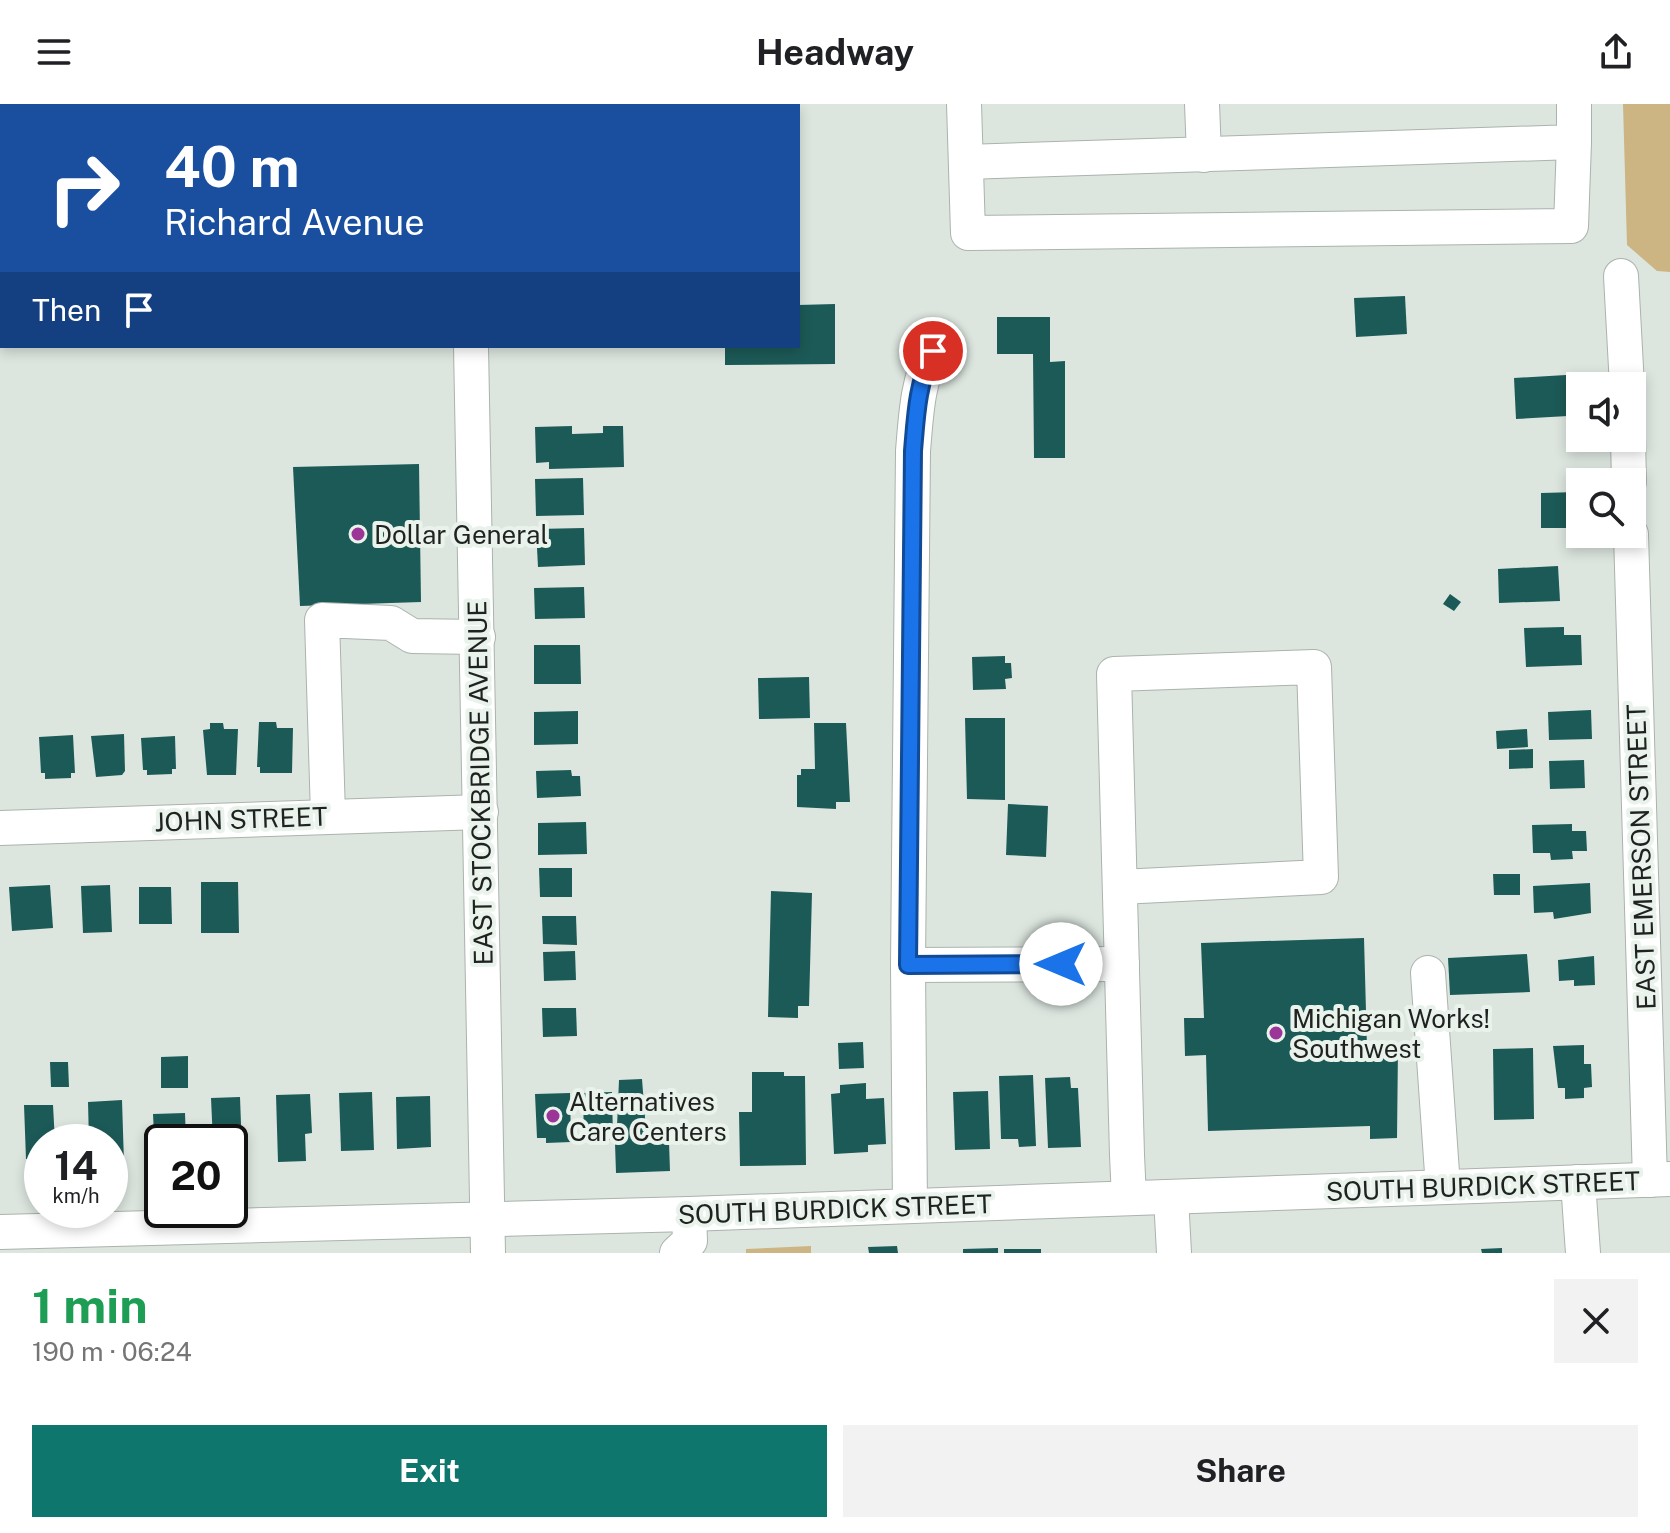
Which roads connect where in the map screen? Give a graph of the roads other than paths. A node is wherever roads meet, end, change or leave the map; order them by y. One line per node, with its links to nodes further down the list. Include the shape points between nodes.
1 (964, 104): 6 (street)
2 (1202, 104): 5 (street)
3 (1574, 104): 4 (street)
4 (1574, 142): 5 (street); 6 (street, via 1571,226 968,233)
5 (1204, 155): 6 (street)
6 (966, 162)
7 (1621, 276): 10 (street)
8 (471, 348): 12 (street, EAST STOCKBRIDGE AVENUE)
9 (933, 351): 18 (street, via 917,399 913,451)
10 (1626, 372)
11 (1632, 548): 20 (street, EAST EMERSON STREET)
12 (478, 637): 13 (street, EAST STOCKBRIDGE AVENUE); 14 (street, via 412,636 391,623 322,620)
13 (481, 812): 14 (street, JOHN STREET); 26 (street, EAST STOCKBRIDGE AVENUE)
14 (328, 815): 15 (street, JOHN STREET)
15 (0, 828)
16 (1120, 887): 16 (street, via 1114,674 1314,667 1321,877); 17 (street)
17 (1122, 964): 18 (street); 24 (street)
18 (908, 965): 25 (street)
19 (1428, 973): 22 (street)
20 (1660, 1179): 21 (street, SOUTH BURDICK STREET)
21 (1578, 1182): 22 (street, SOUTH BURDICK STREET); 33 (street)
22 (1443, 1187): 23 (street, SOUTH BURDICK STREET)
23 (1171, 1197): 24 (street, SOUTH BURDICK STREET); 32 (street)
24 (1129, 1198): 25 (street, SOUTH BURDICK STREET)
25 (910, 1206): 29 (street, SOUTH BURDICK STREET)
26 (490, 1219): 28 (street, SOUTH BURDICK STREET); 29 (street, SOUTH BURDICK STREET); 31 (street, EAST STOCKBRIDGE AVENUE)
27 (0, 1232): 30 (street, SOUTH BURDICK STREET)
28 (371, 1238): 30 (street, SOUTH BURDICK STREET)
29 (689, 1240)
30 (70, 1242)
31 (488, 1253)
32 (1174, 1253)
33 (1583, 1253)

